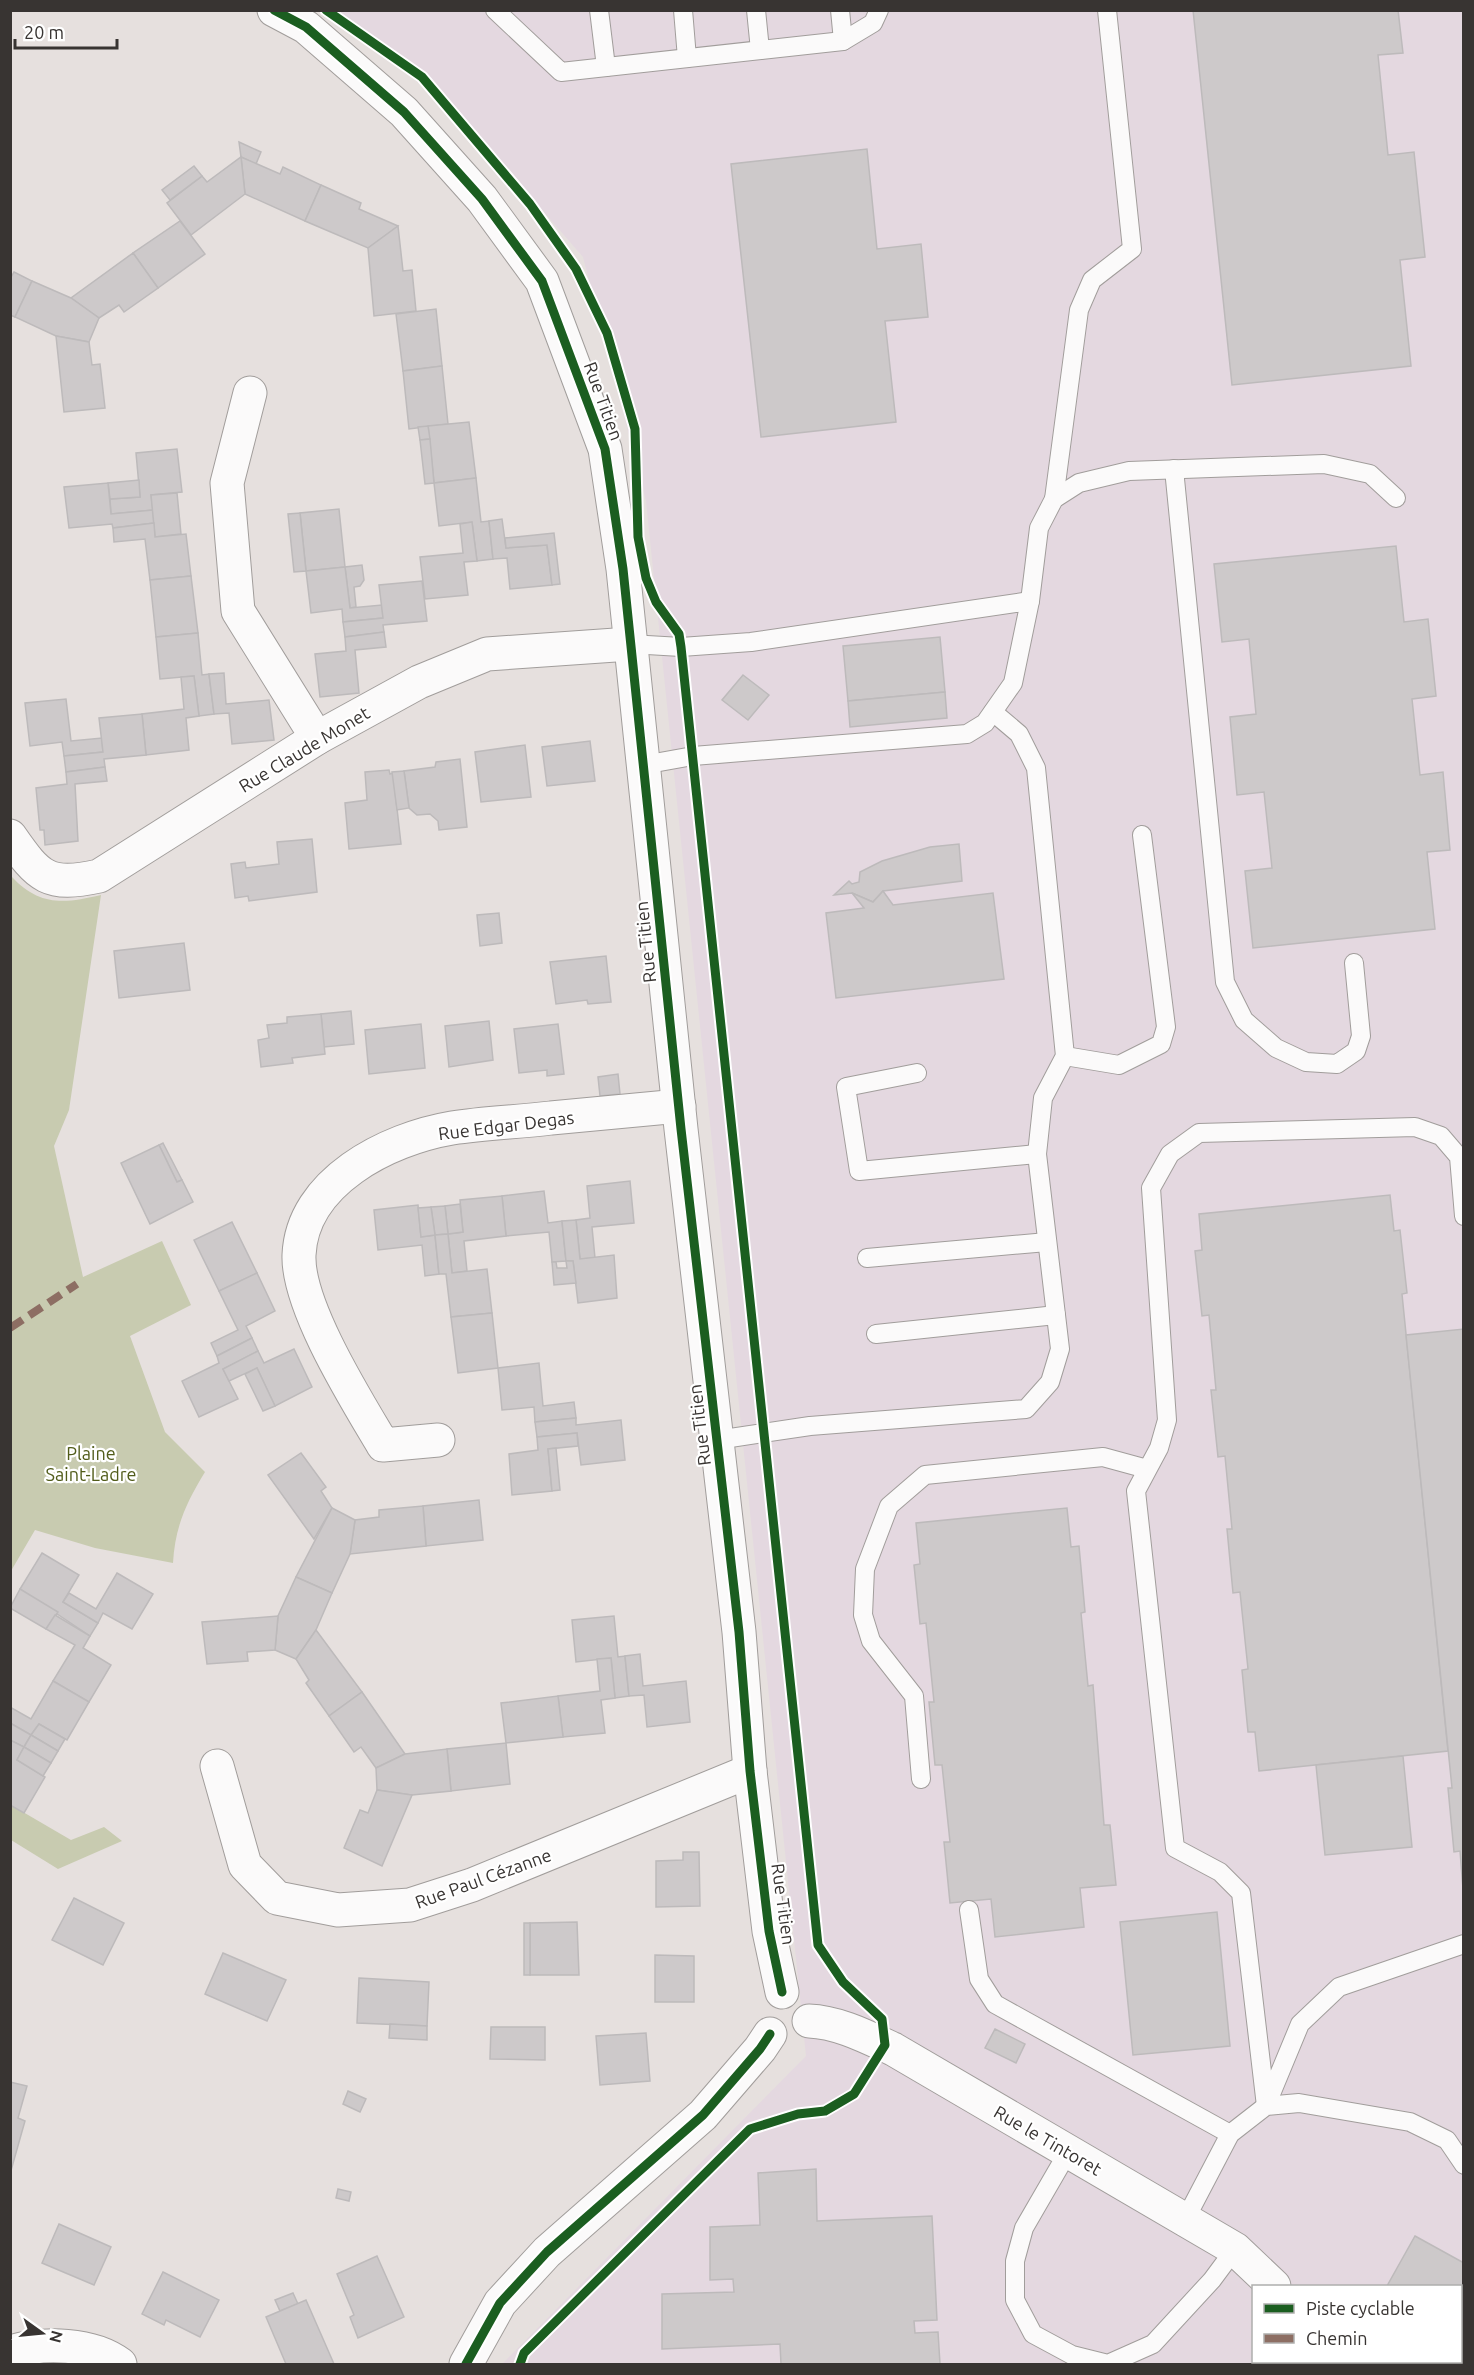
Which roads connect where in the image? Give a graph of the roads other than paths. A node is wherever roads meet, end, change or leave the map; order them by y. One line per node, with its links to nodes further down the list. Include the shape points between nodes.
1 (274, 10): 20 (street, Rue Titien, via 306,27 404,112 482,199 542,280 605,449)
2 (495, 10): 10 (lane)
3 (514, 10): 10 (lane)
4 (599, 10): 14 (lane)
5 (683, 10): 13 (lane)
6 (756, 10): 12 (lane)
7 (840, 10): 11 (lane)
8 (879, 10): 11 (lane, via 873,23)
9 (1107, 10): 17 (lane, via 1132,249 1092,280 1079,310)
10 (515, 29): 14 (lane, via 561,72)
11 (843, 41): 12 (lane)
12 (760, 50): 13 (lane)
13 (687, 57): 14 (lane)
14 (606, 67)
15 (250, 393): 22 (street, via 227,483 238,611)
16 (1174, 470): 17 (lane, via 1129,471 1079,483); 18 (lane, via 1324,464 1370,474); 26 (lane, via 1225,982 1244,1020 1276,1048 1306,1062 1337,1064 1356,1051 1361,1036)
17 (1054, 498): 19 (lane, via 1039,528)
18 (1396, 498)
19 (1030, 601): 20 (lane, via 751,642 681,647); 21 (lane, via 1013,682)
20 (630, 645): 22 (street, Rue Claude Monet, via 487,654 419,682); 23 (street, Rue Titien)
21 (993, 712): 23 (lane, via 985,723 967,734 693,756); 27 (lane, via 1019,734 1036,768)
22 (317, 738): 25 (street, Rue Claude Monet, via 99,876 68,882 41,875)
23 (642, 765): 29 (street, Rue Titien)
24 (1142, 835): 27 (lane, via 1166,1027 1161,1044 1119,1065)
25 (10, 836)
26 (1354, 963)
27 (1065, 1056): 30 (lane, via 1043,1098)
28 (917, 1073): 30 (lane, via 846,1087 859,1171)
29 (679, 1106): 36 (street, Rue Edgar Degas, via 450,1128 389,1147 354,1166 320,1195 305,1223 299,1257 310,1310 383,1445); 37 (street, Rue Titien)
30 (1037, 1154): 32 (lane)
31 (1464, 1216): 38 (lane, via 1459,1157 1442,1136 1415,1127 1199,1133 1170,1154 1150,1188 1167,1420 1159,1448)
32 (1047, 1242): 33 (lane); 34 (lane)
33 (867, 1258)
34 (1056, 1315): 35 (lane); 37 (lane, via 1060,1349 1050,1382 1026,1409 810,1426)
35 (876, 1334)
36 (438, 1440)
37 (717, 1440): 40 (street, Rue Titien)
38 (1147, 1469): 41 (lane, via 1103,1457 925,1475 889,1506 865,1569 862,1615 871,1641 914,1696); 47 (lane, via 1136,1491 1175,1848 1220,1872 1241,1893)
39 (217, 1766): 40 (street, Rue Paul Cézanne, via 245,1865 277,1898 338,1911 410,1905 472,1886)
40 (750, 1771): 44 (street, Rue Titien, via 769,1931)
41 (921, 1779)
42 (969, 1910): 48 (lane, via 979,1979 995,2004)
43 (1464, 1944): 47 (lane, via 1339,1987 1300,2024)
44 (782, 1992): 45 (street, via 803,1999 809,2009); 46 (street, via 770,1998 763,2009 763,2023)
45 (809, 2021): 46 (street, via 803,2032 793,2038 781,2039); 50 (street, Rue le Tintoret, via 824,2021 893,2049)
46 (770, 2034): 57 (street, via 703,2115 547,2252 500,2303)
47 (1266, 2106): 48 (lane); 49 (lane, via 1299,2103 1410,2122)
48 (1230, 2134): 52 (lane)
49 (1455, 2138): 51 (lane)
50 (1068, 2152): 52 (street, Rue le Tintoret); 53 (lane, via 1024,2228 1015,2261 1015,2300 1033,2334 1072,2355 1108,2364 1153,2344)
51 (1464, 2165)
52 (1185, 2220): 53 (street, Rue le Tintoret)
53 (1235, 2249): 54 (street, Rue le Tintoret)
54 (1273, 2285)
55 (10, 2352): 56 (street, via 68,2347 109,2356)
56 (120, 2364)
57 (466, 2364)

